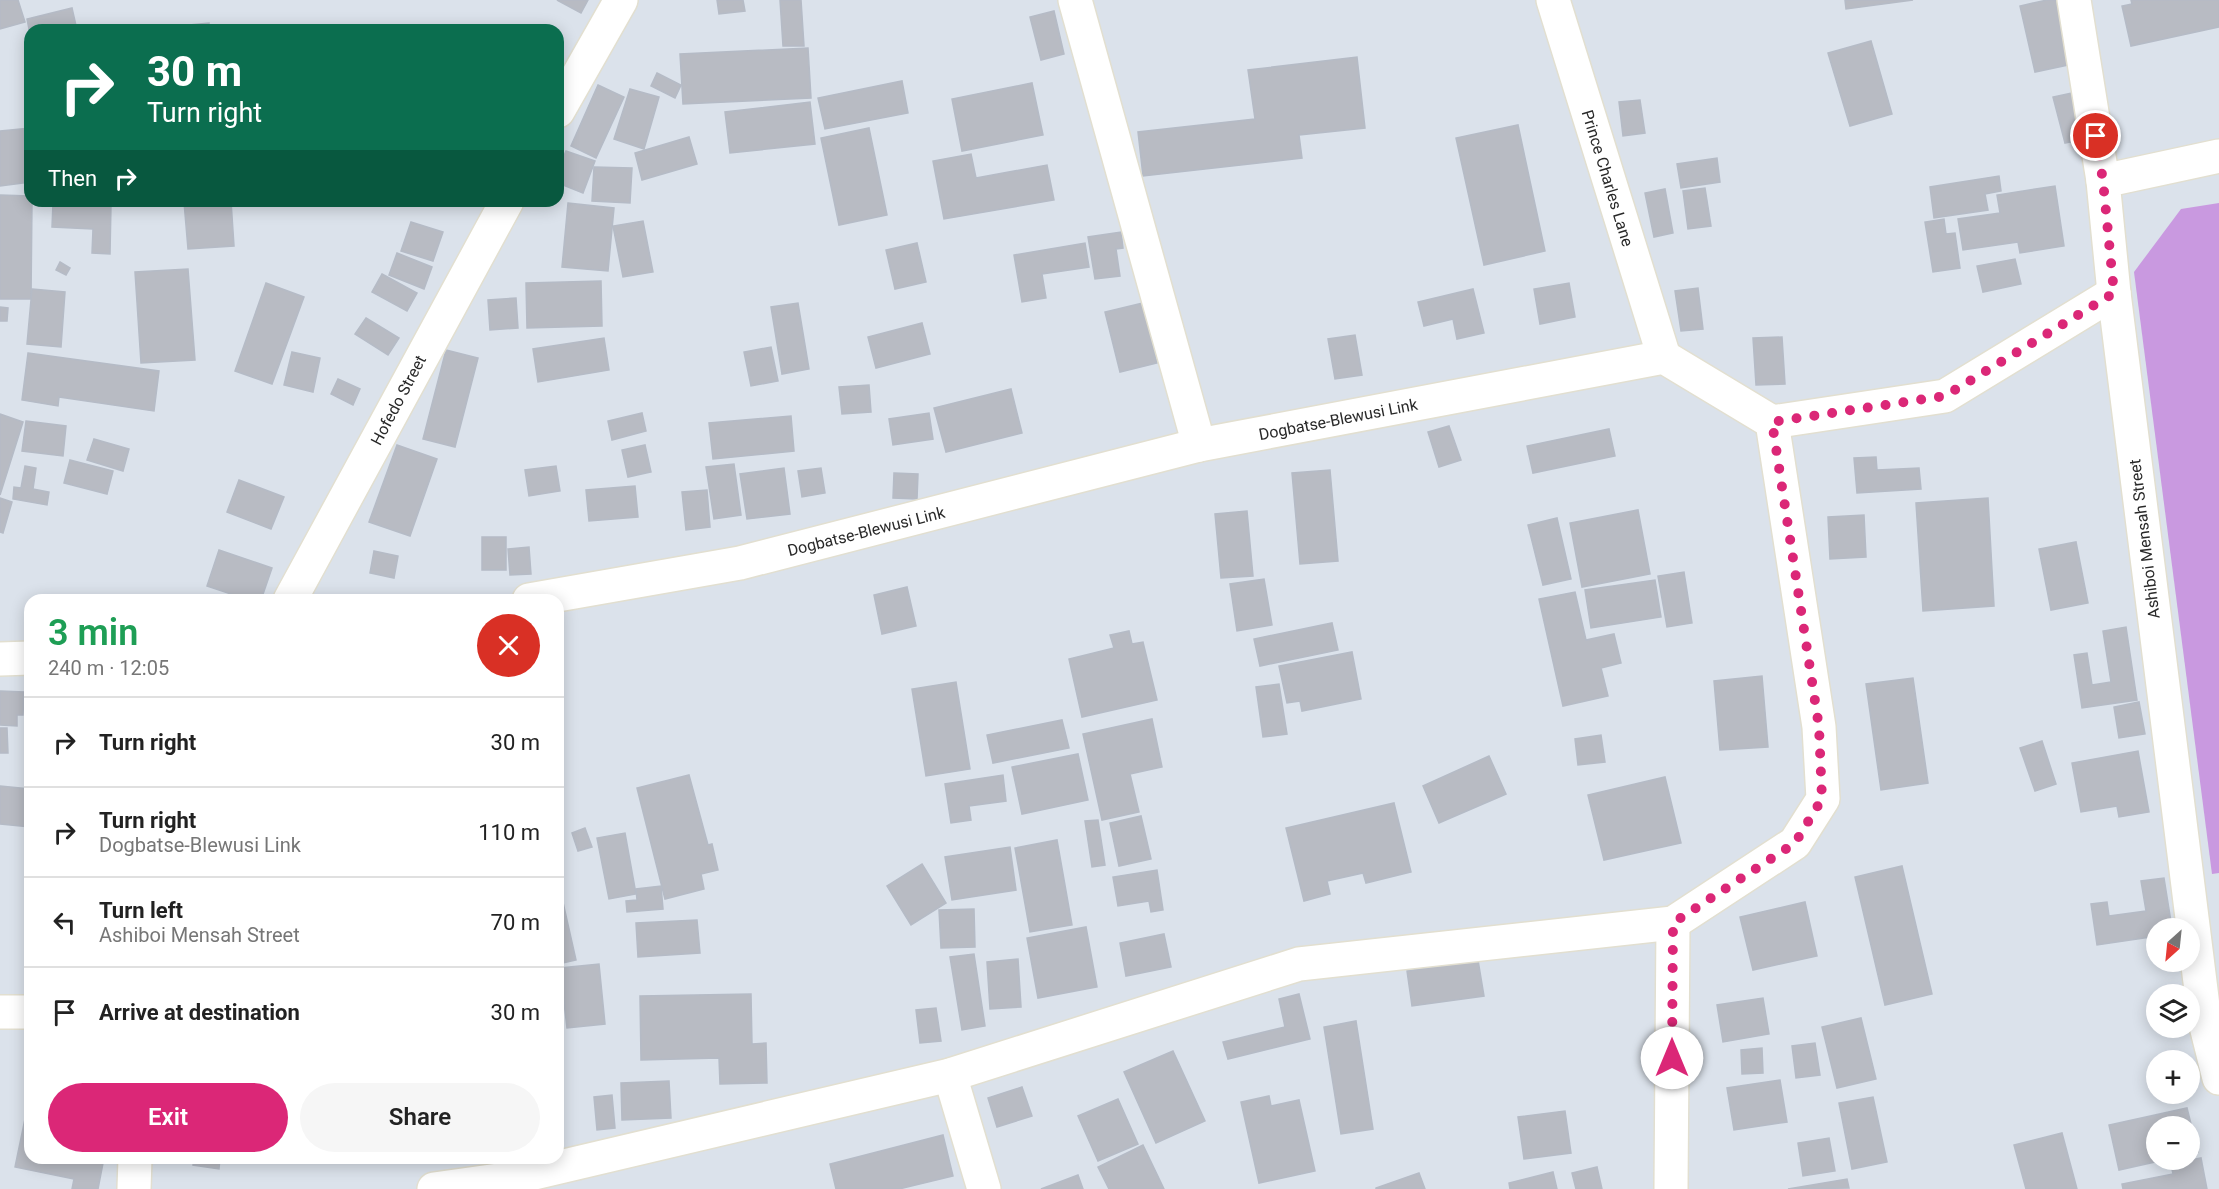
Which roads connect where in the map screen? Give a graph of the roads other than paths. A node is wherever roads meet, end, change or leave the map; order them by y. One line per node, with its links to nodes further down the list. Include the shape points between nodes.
1 (621, 0): 5 (street)
2 (1075, 0): 12 (street)
3 (1553, 0): 10 (street, Prince Charles Lane)
4 (2074, 0): 7 (street, Ashiboi Mensah Street)
5 (564, 100)
6 (2219, 156): 7 (street)
7 (2103, 181): 9 (street, Ashiboi Mensah Street)
8 (504, 207): 13 (street, Hofedo Street)
9 (2114, 293): 11 (street, via 1945,396); 21 (street, Ashiboi Mensah Street, via 2205,1022)
10 (1664, 357): 11 (street); 12 (street, Dogbatse-Blewusi Link)
11 (1772, 422): 17 (street, via 1819,727 1822,799 1795,843)
12 (1199, 445): 14 (street, Dogbatse-Blewusi Link, via 740,563)
13 (293, 594)
14 (563, 594)
15 (24, 658): 16 (street)
16 (0, 659)
17 (1673, 923): 20 (street, via 1299,964); 24 (street)
18 (0, 1012): 19 (street)
19 (24, 1012)
20 (950, 1075): 22 (street, via 513,1178); 23 (street)
21 (2219, 1078)
22 (434, 1189)
23 (984, 1189)
24 (1671, 1189)

